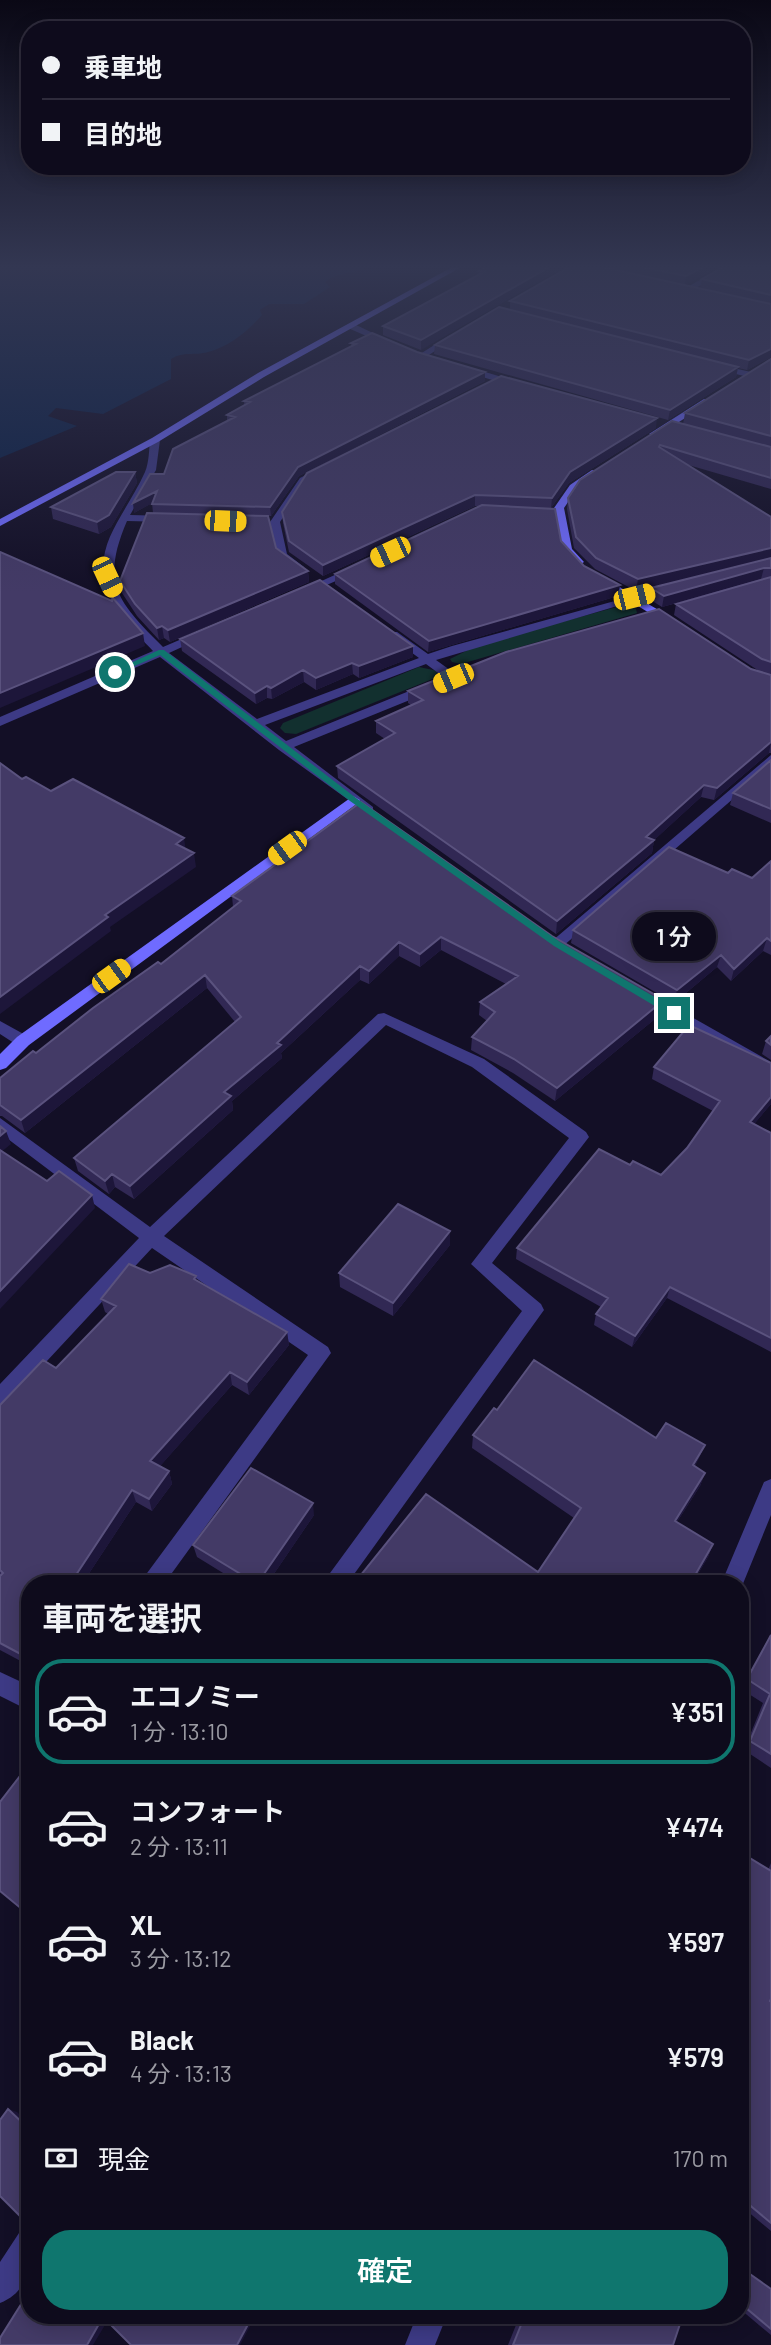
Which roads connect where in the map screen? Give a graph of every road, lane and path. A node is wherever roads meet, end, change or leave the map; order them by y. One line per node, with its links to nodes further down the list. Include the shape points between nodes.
1 (264, 374): 13 (street)
2 (481, 374): 4 (street)
3 (748, 374): 5 (street)
4 (499, 380): 6 (street); 7 (street)
5 (737, 381)
6 (487, 386)
7 (525, 387)
8 (714, 396): 10 (street)
9 (655, 422): 10 (street)
10 (668, 425): 11 (street); 12 (street)
11 (681, 429)
12 (647, 439)
13 (155, 440): 18 (street, via 151,470); 22 (street)
14 (605, 466): 17 (street, via 573,487)
15 (328, 468): 21 (street, via 303,480)
16 (546, 514): 17 (street)
17 (559, 514): 27 (street, via 567,550 589,573)
18 (123, 517): 19 (street); 35 (street, via 112,544 107,577 125,615)
19 (178, 519)
20 (261, 522): 21 (street)
21 (275, 522): 24 (street, via 282,555)
22 (0, 523)
23 (371, 561): 24 (street)
24 (322, 584): 26 (street); 28 (street)
25 (682, 586): 27 (street)
26 (332, 591)
27 (634, 597): 30 (street); 36 (street)
28 (285, 599)
29 (674, 611): 30 (street)
30 (661, 615): 31 (street); 33 (street)
31 (648, 619)
32 (385, 629): 36 (street)
33 (684, 630)
34 (211, 631): 35 (street)
35 (161, 652): 37 (street); 38 (street)
36 (428, 659): 38 (street); 39 (street, via 459,675)
37 (0, 722)
38 (254, 725): 39 (street)
39 (283, 747): 41 (street)
40 (771, 759): 43 (street)
41 (353, 800): 42 (street); 46 (street)
42 (376, 816)
43 (557, 943)
44 (627, 985): 48 (street)
45 (0, 1026): 46 (street)
46 (23, 1041): 47 (street)
47 (0, 1064)
48 (771, 1069)
49 (0, 1124): 50 (street)
50 (151, 1237): 51 (street); 53 (street, via 321,1353); 54 (street, via 384,1018 478,1063 580,1137 480,1264 534,1310)
51 (0, 1398)
52 (771, 1489): 55 (street)
53 (157, 1575)
54 (340, 1575)
55 (736, 1575)
56 (0, 1684): 57 (street)
57 (21, 1694)
58 (21, 2257): 59 (street)
59 (0, 2288)
60 (428, 2324): 61 (street)
61 (419, 2345)

